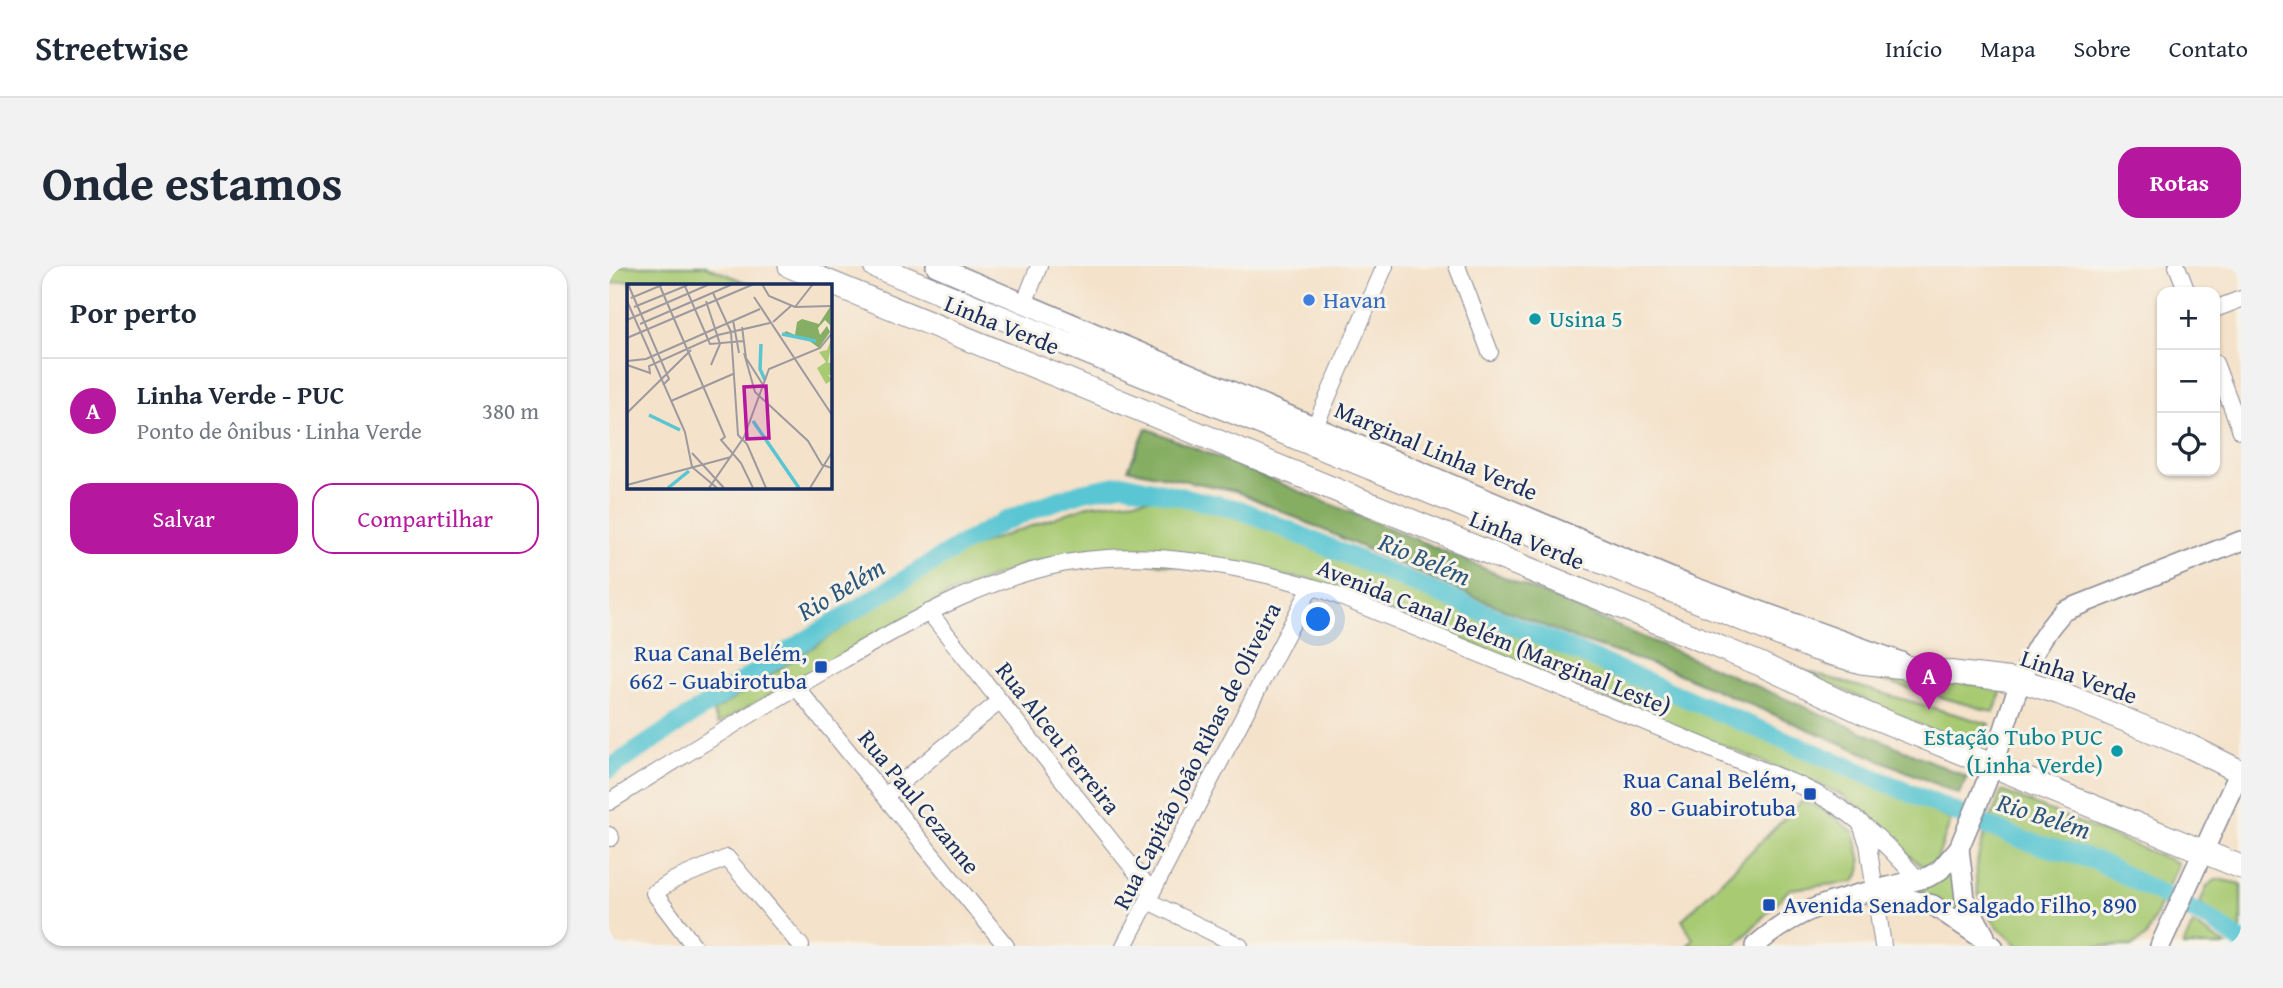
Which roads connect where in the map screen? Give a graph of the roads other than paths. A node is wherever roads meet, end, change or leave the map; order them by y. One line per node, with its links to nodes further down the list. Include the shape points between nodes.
1 (790, 266): 24 (highway, Linha Verde, via 1767,667)
2 (875, 266): 19 (highway, Linha Verde, via 1812,648 1861,662)
3 (936, 266): 10 (main road, Marginal Linha Verde)
4 (1039, 266): 10 (street)
5 (1385, 266): 14 (street)
6 (1457, 266): 12 (street)
7 (2177, 266): 8 (street)
8 (2185, 287)
9 (2241, 299): 11 (street)
10 (1024, 304): 14 (main road, Marginal Linha Verde)
11 (2220, 307)
12 (1490, 352)
13 (2220, 376): 15 (street)
14 (1315, 426): 19 (main road, Marginal Linha Verde, via 1688,585)
15 (2241, 431)
16 (2241, 541): 20 (main road, via 2064,611 2038,641)
17 (1311, 587): 18 (street, Avenida Canal Belém (Marginal Leste), via 1200,564 1109,558 1037,570); 27 (street, Avenida Canal Belém (Marginal Leste), via 1801,786); 33 (street, Rua Capitão João Ribas de Oliveira)
18 (929, 612): 21 (street, Avenida Canal Belém (Marginal Leste)); 22 (street, Rua Alceu Ferreira)
19 (1922, 670): 20 (highway, Linha Verde)
20 (2022, 681): 23 (highway, Linha Verde, via 2167,737); 24 (main road)
21 (796, 687): 25 (street, Rua Paul Cezanne); 26 (street, Avenida Canal Belém (Marginal Leste))
22 (1000, 701): 25 (street); 33 (street, Rua Alceu Ferreira)
23 (2240, 771): 29 (main road)
24 (1989, 774): 28 (main road); 29 (highway, Linha Verde)
25 (884, 796): 37 (street, Rua Paul Cezanne)
26 (609, 802)
27 (1859, 820): 31 (street, Avenida Canal Belém (Marginal Leste)); 32 (street, via 1868,844)
28 (1959, 848): 31 (main road, via 1940,870); 34 (main road, via 1965,899)
29 (2199, 862): 30 (highway, Linha Verde); 42 (main road)
30 (2241, 867)
31 (1918, 880): 32 (main road)
32 (1875, 891): 34 (main road, via 1933,905); 40 (main road, via 1803,911); 41 (street)
33 (1150, 896): 38 (street, Rua Capitão João Ribas de Oliveira); 39 (street, Rua Alceu Ferreira)
34 (1991, 944)
35 (694, 946): 36 (street, via 654,893 727,858)
36 (801, 946)
37 (1006, 946)
38 (1125, 946)
39 (1240, 946)
40 (1755, 946)
41 (1883, 946)
42 (2160, 946)

